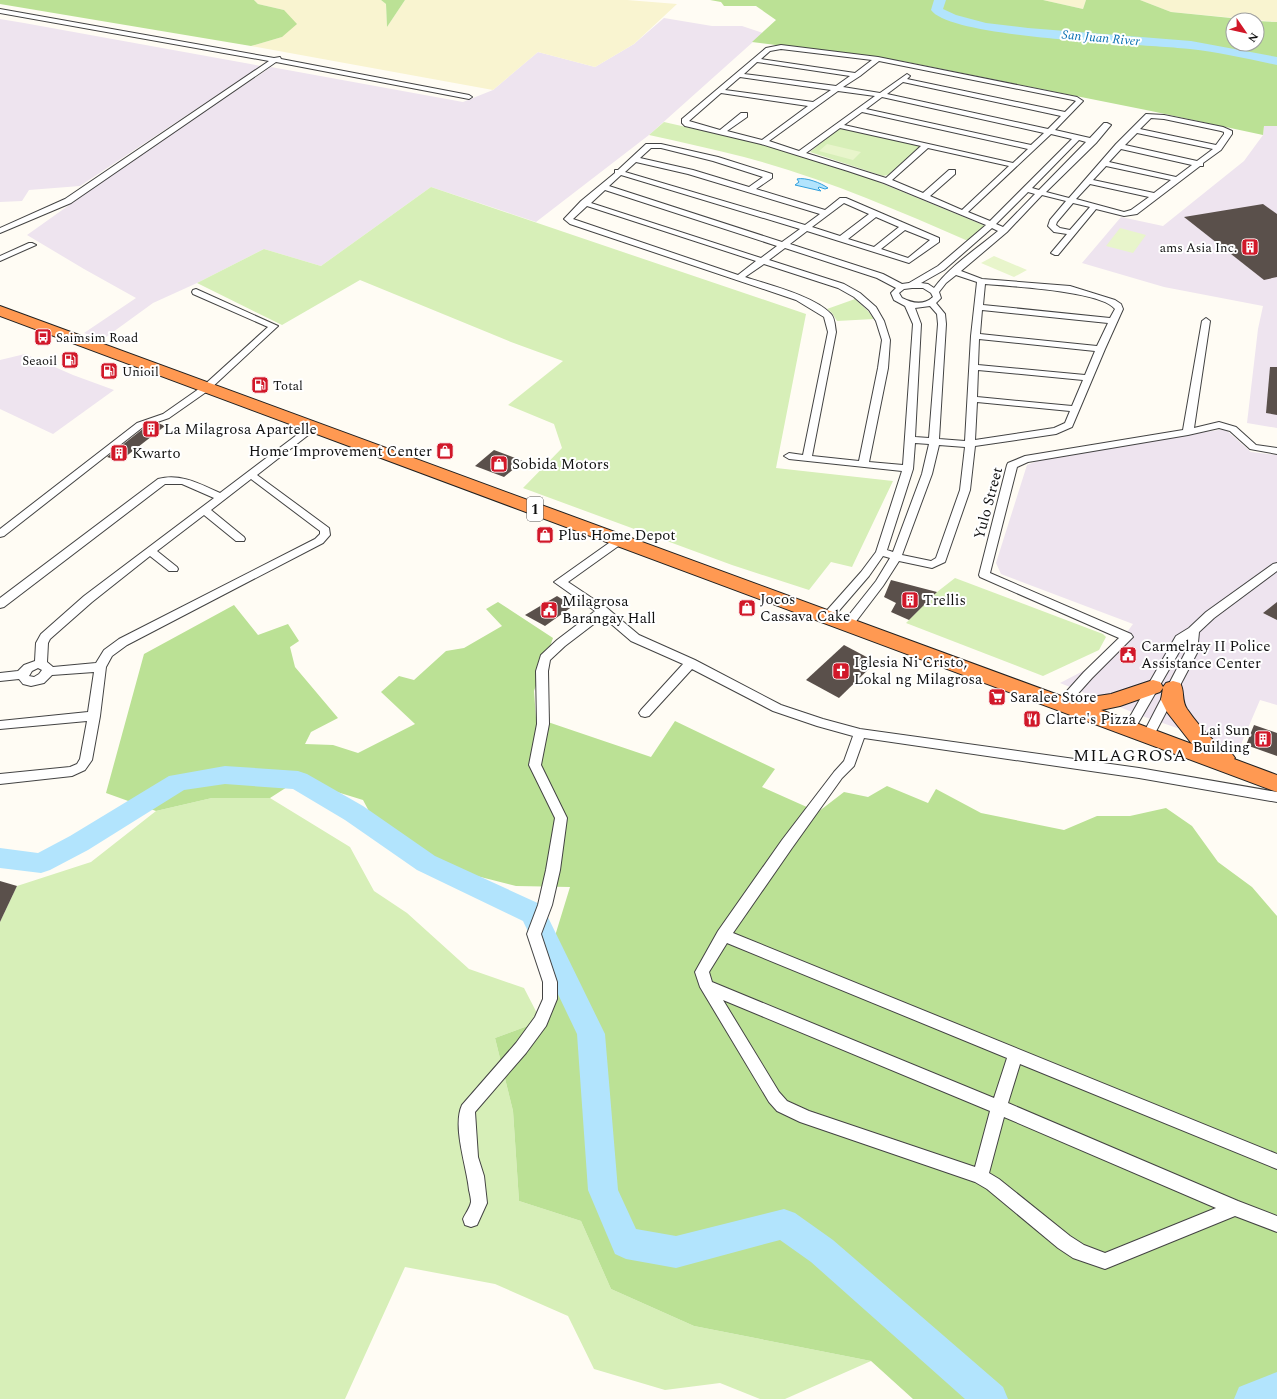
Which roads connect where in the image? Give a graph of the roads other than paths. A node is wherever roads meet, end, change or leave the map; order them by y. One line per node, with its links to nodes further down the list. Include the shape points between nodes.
1 (0, 11): 4 (street)
2 (196, 38): 4 (street, via 281,54)
3 (878, 59): 5 (street, via 781,47 768,50); 6 (street); 7 (street)
4 (274, 60): 13 (street); 56 (street, via 68,201)
5 (756, 60): 7 (street); 8 (street)
6 (920, 67): 9 (street); 17 (street, via 1080,101)
7 (858, 74): 10 (street)
8 (740, 75): 10 (street); 11 (street)
9 (901, 80): 12 (street); 17 (street)
10 (838, 89): 12 (street); 14 (street)
11 (720, 91): 14 (street); 21 (street, via 685,121 688,124)
12 (882, 95): 15 (street); 22 (street)
13 (469, 97)
14 (816, 105): 25 (street)
15 (861, 110): 19 (street); 28 (street)
16 (744, 115): 21 (street)
17 (1067, 115): 22 (street)
18 (1107, 125): 24 (street)
19 (839, 126): 26 (street); 30 (street)
20 (1134, 130): 27 (street); 29 (street); 29 (street, via 1149,116 1153,116 1228,131)
21 (723, 131): 25 (street)
22 (1051, 131): 23 (street); 28 (street)
23 (1078, 137): 24 (street); 41 (street)
24 (1093, 141): 43 (street)
25 (763, 142): 30 (street)
26 (927, 145): 34 (street); 38 (street)
27 (1120, 146): 32 (street); 33 (street)
28 (1033, 148): 34 (street)
29 (1218, 148): 33 (street)
30 (801, 152): 38 (street)
31 (634, 159): 35 (street); 42 (street); 42 (street, via 649,146 661,146 769,176)
32 (1104, 163): 37 (street); 39 (street)
33 (1200, 164): 37 (street)
34 (1014, 165): 51 (street)
35 (618, 172): 40 (street); 54 (street)
36 (952, 172): 45 (street)
37 (1176, 179): 44 (street)
38 (887, 181): 45 (street)
39 (1088, 181): 44 (street); 46 (street)
40 (603, 187): 47 (street); 60 (street)
41 (1027, 189): 43 (street); 52 (street)
42 (750, 190): 49 (street)
43 (1041, 193): 46 (street); 55 (street)
44 (1155, 196): 48 (street, via 1134,212 1124,214)
45 (924, 197): 51 (street)
46 (1071, 200): 48 (street); 57 (street, via 1052,226 1057,230)
47 (584, 203): 64 (street); 66 (street, via 569,216 569,220)
48 (1095, 206): 57 (street)
49 (826, 213): 50 (street, via 843,200); 54 (street)
50 (876, 213): 53 (street); 58 (street)
51 (963, 213): 52 (street)
52 (993, 225): 55 (street); 68 (street, via 941,268)
53 (905, 226): 61 (street); 61 (street, via 936,240 909,261)
54 (806, 228): 58 (street); 60 (street)
55 (1004, 230): 65 (street)
56 (0, 231)
57 (1072, 233): 62 (street)
58 (842, 239): 61 (street)
59 (32, 245): 63 (street)
60 (784, 245): 64 (street); 69 (street, via 880,276)
61 (875, 250)
62 (1055, 253)
63 (0, 259)
64 (762, 261): 66 (street); 93 (street, via 841,286 857,295 873,309 880,321 886,340 883,368)
65 (954, 271): 67 (street); 71 (street)
66 (740, 277): 92 (street, via 798,298 828,316 832,332)
67 (981, 281): 74 (street); 77 (street, via 1070,289 1112,302 1119,310)
68 (912, 285): 69 (street); 71 (street, via 925,286)
69 (901, 287): 73 (street, via 895,293 898,300)
70 (196, 292): 82 (street, via 274,326)
71 (935, 292): 72 (street, via 937,298)
72 (932, 304): 73 (street); 88 (street, via 941,314 942,324)
73 (909, 305): 87 (street, via 917,324)
74 (977, 307): 77 (street); 78 (street)
75 (0, 311): 82 (highway, 1)
76 (1206, 321): 86 (street)
77 (1113, 322): 79 (street)
78 (974, 336): 79 (street); 80 (street)
79 (1100, 349): 81 (street)
80 (973, 367): 81 (street); 83 (street)
81 (1087, 378): 84 (street)
82 (206, 388): 85 (highway, 1); 98 (street, via 166,416 144,422)
83 (972, 399): 84 (street); 89 (street)
84 (1075, 409): 89 (street, via 1069,425 1056,431)
85 (313, 427): 95 (street); 100 (highway, 1)
86 (1188, 432): 90 (street, Yulo Street, via 1218,425 1233,429 1253,447); 116 (street, Yulo Street, via 1025,459 1012,465 984,575 1127,637 1088,675)
87 (911, 440): 88 (street); 94 (street)
88 (934, 443): 89 (street); 103 (street, via 927,474)
89 (970, 444): 103 (street, via 964,490 941,560 932,565)
90 (1277, 451)
91 (790, 456): 92 (street)
92 (807, 458): 93 (street)
93 (863, 464): 94 (street)
94 (908, 469): 102 (street)
95 (251, 475): 96 (street); 112 (street, via 325,530 325,535 319,541 123,642 108,653)
96 (221, 497): 97 (street); 106 (street, via 179,480 162,481)
97 (204, 510): 99 (street); 101 (street)
98 (0, 534)
99 (240, 539)
100 (620, 540): 107 (street, via 560,582); 108 (highway, 1)
101 (150, 551): 105 (street); 113 (street, via 88,599 45,638 42,643)
102 (881, 552): 103 (street); 108 (street)
103 (896, 557): 109 (street, via 884,580)
104 (1277, 566): 110 (street, via 1210,615)
105 (173, 569)
106 (0, 604)
107 (603, 611): 111 (street, via 635,638); 133 (street, via 545,658 542,671 543,724 535,765 561,818 545,905 534,934 550,982 550,999 541,1021 468,1110 470,1157 476,1176 479,1203)
108 (827, 617): 109 (highway, 1)
109 (847, 625): 116 (highway, 1)
110 (1193, 631): 115 (street, via 1191,653); 115 (street, via 1180,639)
111 (691, 663): 117 (street); 120 (street, via 777,708)
112 (100, 667): 113 (street); 118 (street)
113 (45, 668): 114 (street, via 36,665 27,668 22,675)
114 (0, 677)
115 (1163, 688): 116 (highway, via 1113,701); 121 (street); 121 (street); 122 (highway, via 1178,712 1204,744)
116 (1066, 706): 121 (highway, 1)
117 (645, 713)
118 (94, 716): 119 (street); 123 (street, via 86,760 80,767 72,771)
119 (0, 725)
120 (860, 733): 125 (street, via 1139,773); 126 (street, via 850,763 838,774 786,844)
121 (1139, 733): 122 (highway, 1)
122 (1246, 773): 124 (highway, 1)
123 (0, 779)
124 (1277, 784)
125 (1277, 797)
126 (723, 935): 127 (street, via 702,972); 128 (street)
127 (708, 987): 129 (street); 131 (street, via 774,1098 782,1106 805,1117)
128 (1015, 1055): 129 (street); 130 (street)
129 (999, 1107): 131 (street); 132 (street)
130 (1277, 1162)
131 (980, 1176): 132 (street, via 1064,1242 1079,1252 1105,1261)
132 (1234, 1208): 134 (street)
133 (471, 1219)
134 (1277, 1224)

